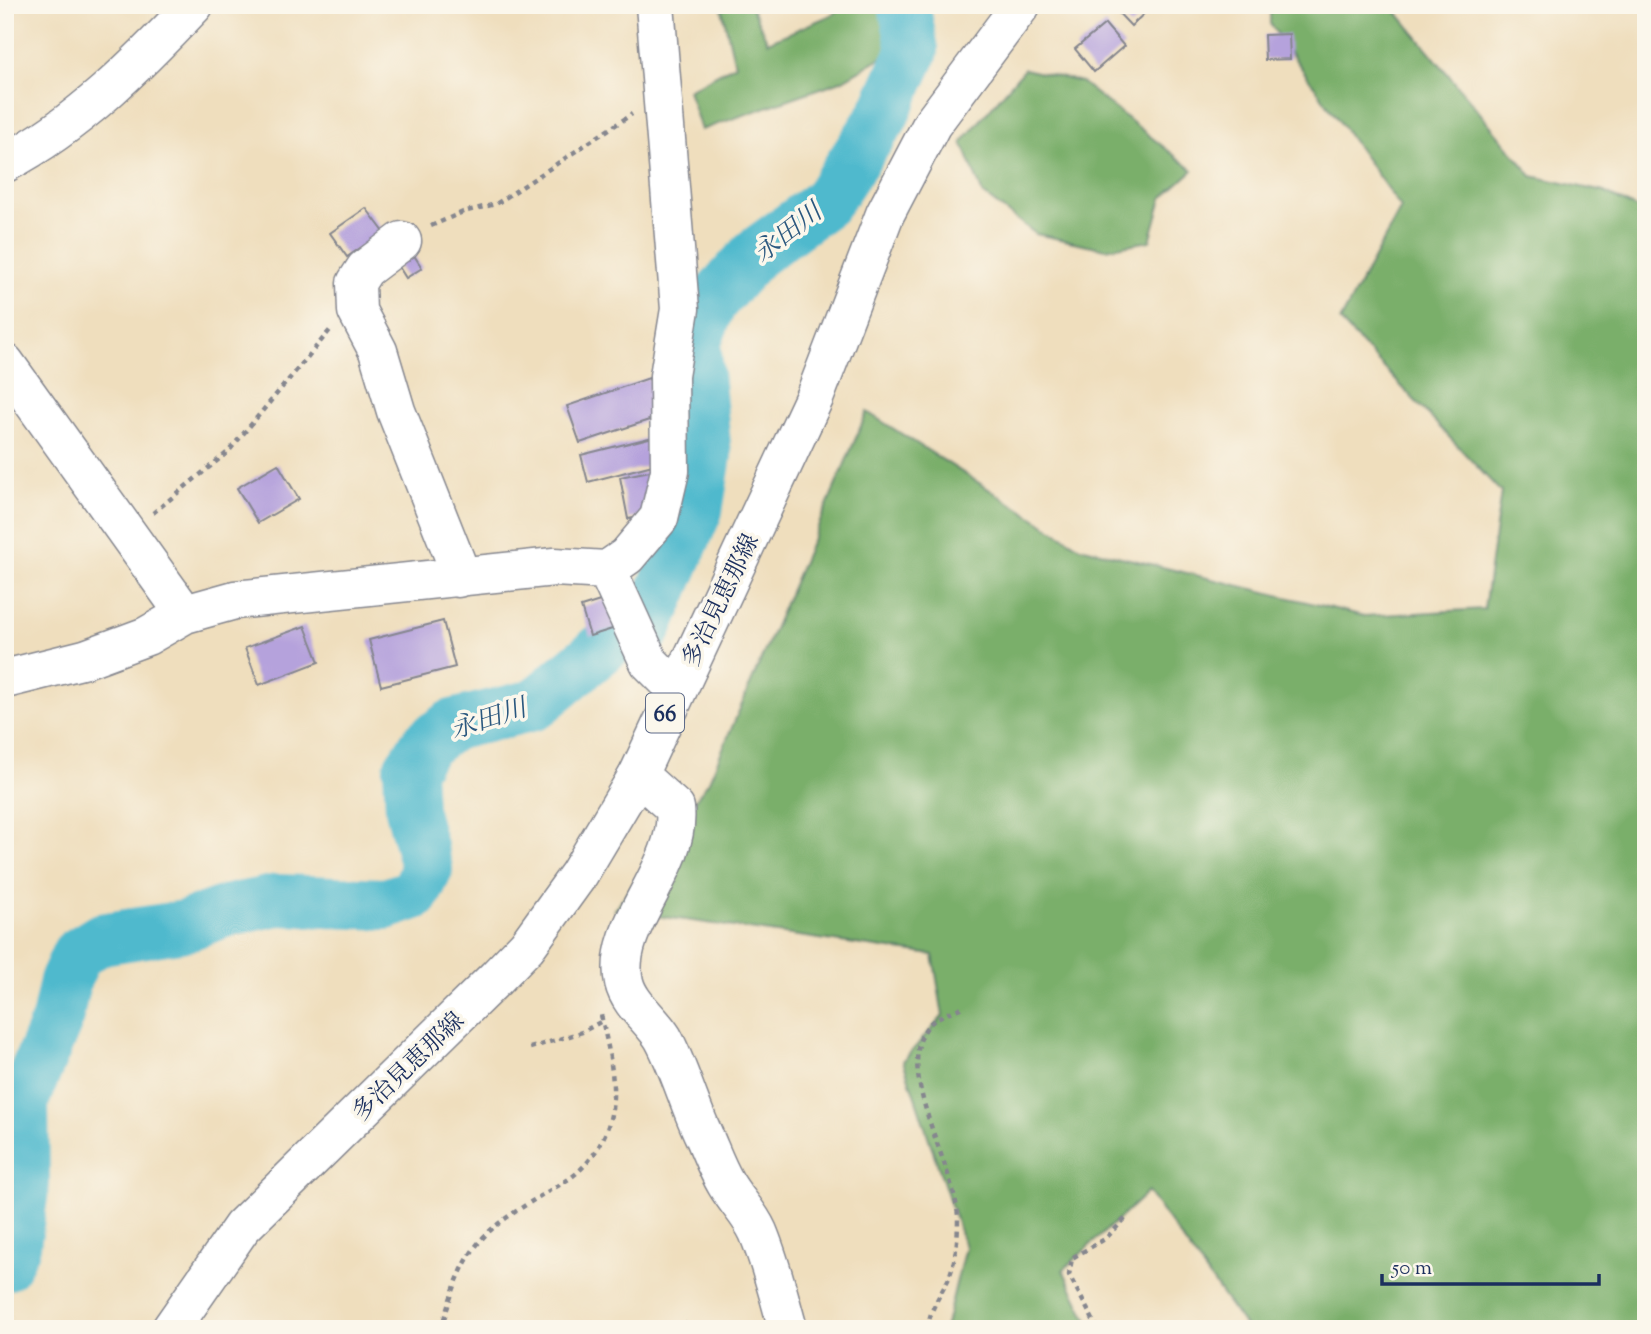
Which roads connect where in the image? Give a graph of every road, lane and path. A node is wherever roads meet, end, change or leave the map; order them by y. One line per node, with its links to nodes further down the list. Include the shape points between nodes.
1 (194, 5): 5 (street, via 107,92)
2 (655, 5): 4 (street)
3 (1021, 5): 14 (street, 多治見恵那線 / 66, via 932,124 885,214 816,397)
4 (662, 103): 6 (path, via 623,118 496,204 463,212); 10 (street, via 680,309 669,376 670,471 659,518 627,556)
5 (5, 163)
6 (402, 241): 7 (street, via 365,270 356,283)
7 (357, 310): 9 (path, via 341,318 228,452 189,486); 11 (street, via 378,351)
8 (5, 363): 9 (street)
9 (126, 529): 12 (street)
10 (607, 570): 11 (street, via 554,567); 14 (street, via 649,662)
11 (458, 578): 12 (street, via 235,600)
12 (185, 614): 13 (street, via 147,636 85,659)
13 (5, 679)
14 (676, 689): 15 (street, 多治見恵那線 / 66)
15 (638, 775): 16 (street, via 675,808 677,824 667,860 631,933 623,961); 22 (street, 多治見恵那線 / 66, via 579,874 527,946 242,1227)
16 (624, 982): 19 (path); 26 (street, via 663,1039 726,1183 758,1233)
17 (964, 1006): 27 (path, via 932,1021 919,1049 923,1104 958,1214 953,1264)
18 (600, 1012): 19 (path)
19 (603, 1022): 20 (path); 23 (path, via 614,1101 606,1137 579,1172 514,1212 480,1241 455,1284)
20 (530, 1048)
21 (1127, 1217): 28 (path, via 1105,1239 1072,1258 1069,1266 1069,1275)
22 (171, 1329)
23 (441, 1329)
24 (606, 1329): 25 (path, via 685,1324)
25 (716, 1329)
26 (788, 1329)
27 (928, 1329)
28 (1098, 1329)

